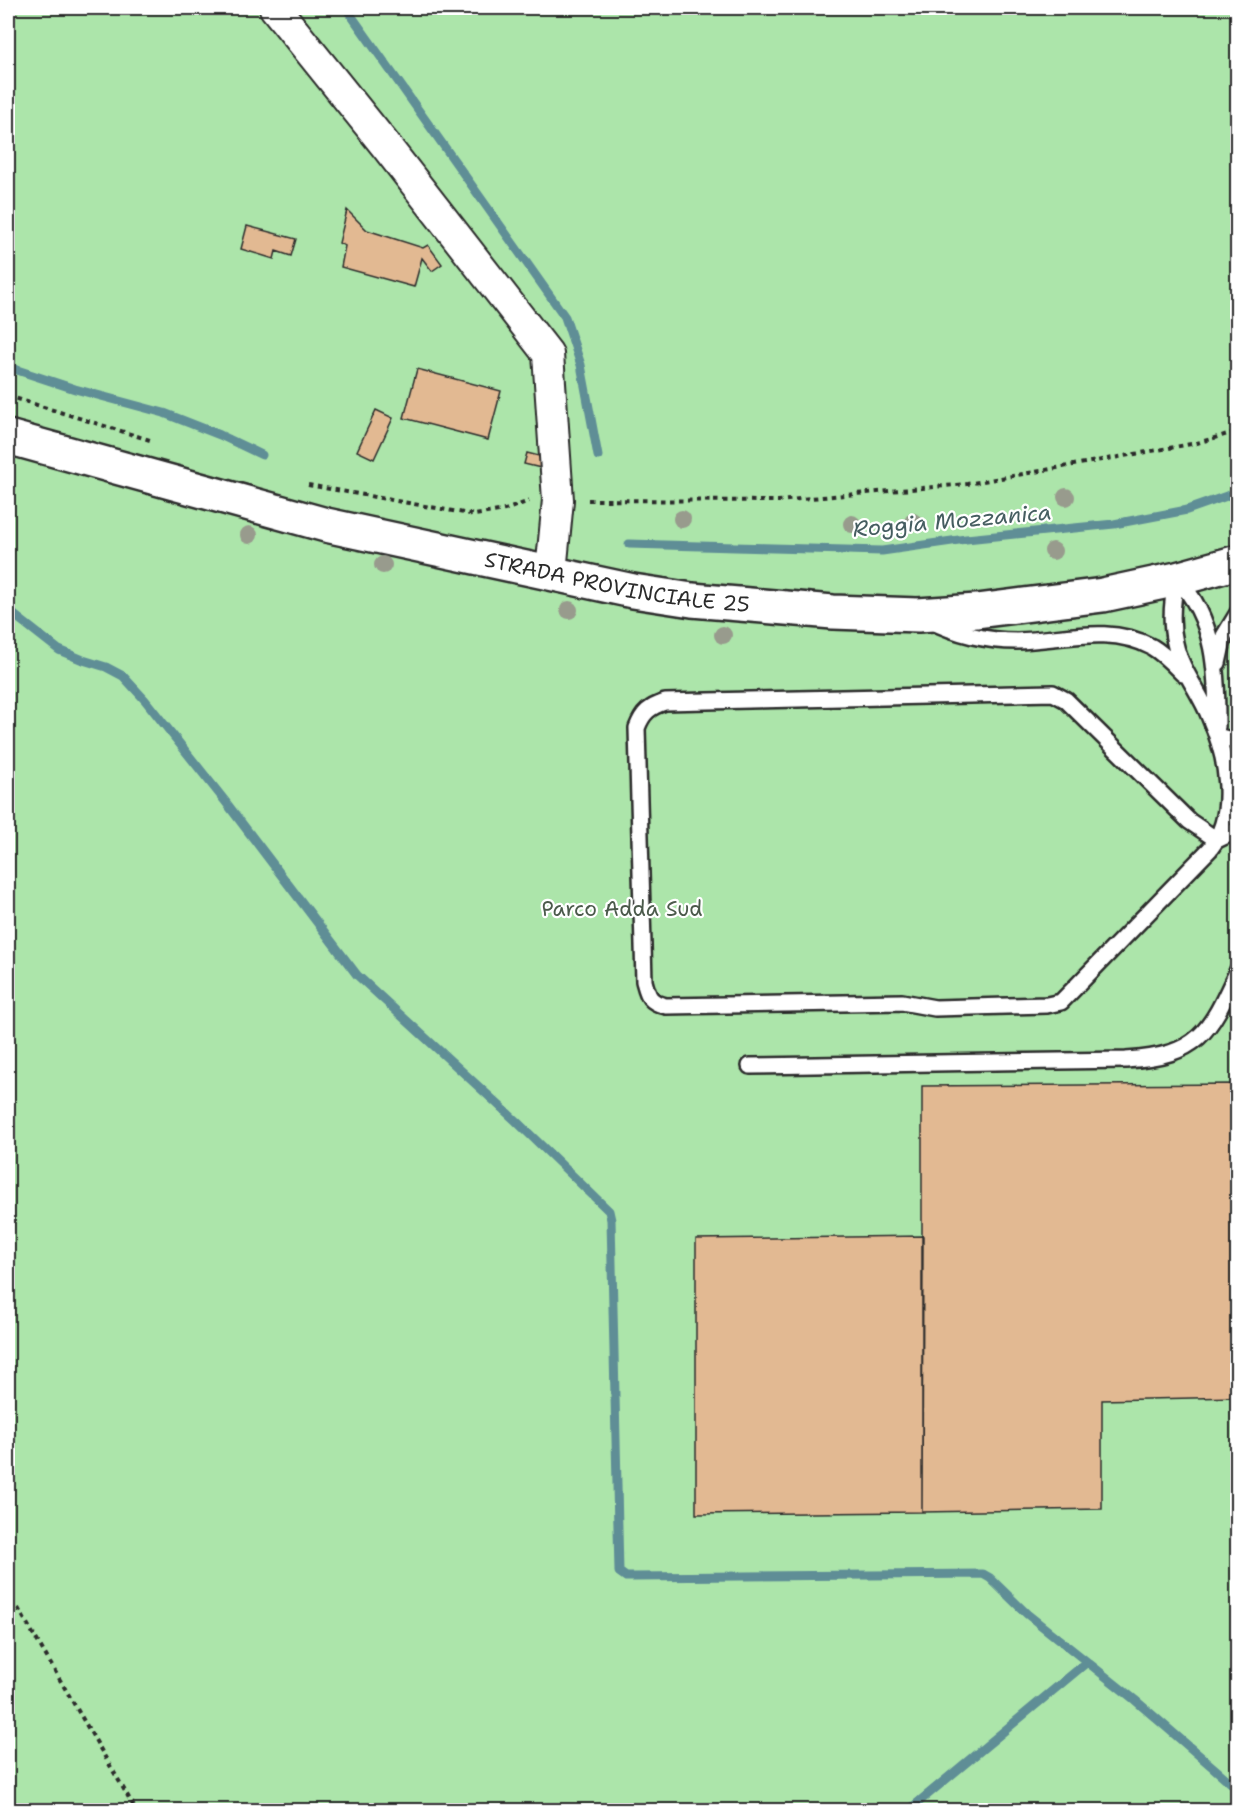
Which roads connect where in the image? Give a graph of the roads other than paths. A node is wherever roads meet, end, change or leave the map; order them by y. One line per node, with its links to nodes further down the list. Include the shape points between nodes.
1 (275, 8): 4 (street, via 548,354 558,500)
2 (8, 437): 4 (street, STRADA PROVINCIALE 25, via 326,525)
3 (1238, 561): 5 (street, STRADA PROVINCIALE 25)
4 (551, 572): 7 (street, STRADA PROVINCIALE 25, via 692,600)
5 (1177, 579): 7 (street, STRADA PROVINCIALE 25, via 1047,603); 8 (lane, via 1172,625); 9 (lane, via 1202,614 1214,654)
6 (1238, 613): 9 (lane, via 1222,644)
7 (918, 615): 8 (lane, via 947,629 996,641 1087,634 1133,639 1152,648)
8 (1189, 679): 10 (lane)
9 (1215, 681): 10 (lane)
10 (1217, 736): 11 (lane); 13 (lane, via 1227,802)
11 (1238, 742)
12 (1238, 830): 13 (lane)
13 (1217, 840): 13 (lane, via 1066,998 1054,1005 935,1008 902,1002 666,1006 656,1004 648,996 644,981 638,728 650,707 665,702 1053,693 1066,700 1189,821)
14 (1238, 970): 15 (lane, via 1210,1025 1197,1039 1168,1055 1126,1060)
15 (750, 1066)

